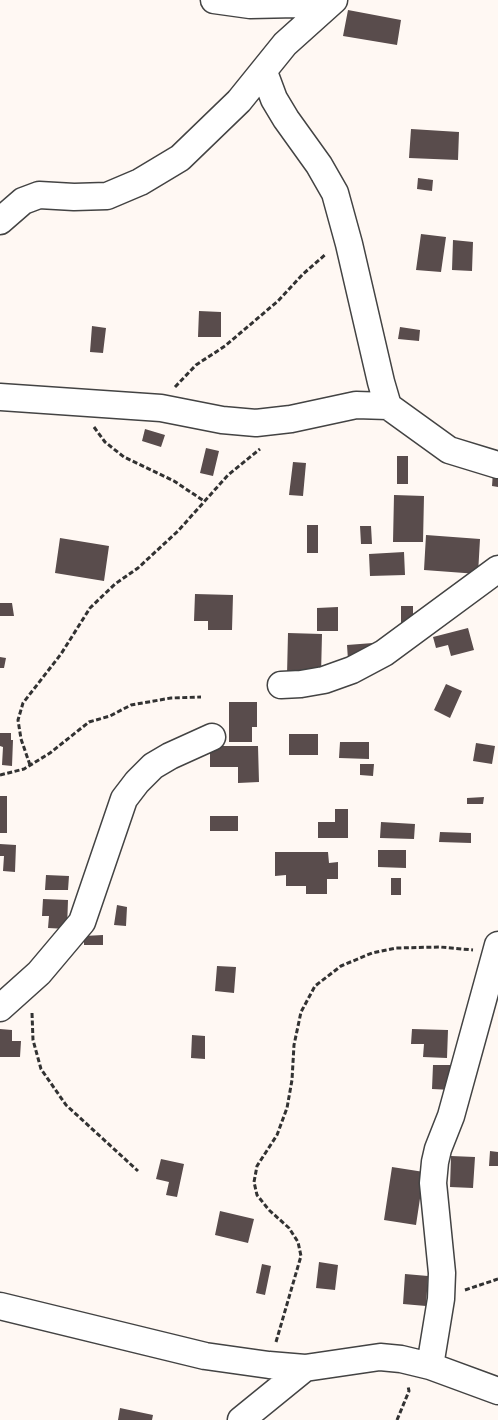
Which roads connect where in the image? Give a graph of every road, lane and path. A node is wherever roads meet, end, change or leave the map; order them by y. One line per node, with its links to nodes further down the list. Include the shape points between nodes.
1 (214, 0): 2 (street, via 250,5)
2 (333, 0): 3 (street, via 285,44)
3 (264, 72): 4 (street, via 180,158 140,182 107,196 39,195 22,201); 5 (street, via 274,99 335,194)
4 (0, 221)
5 (349, 244): 8 (street); 9 (path, via 324,255 264,313 225,346 196,365 178,383)
6 (0, 397): 7 (street)
7 (78, 402): 9 (street); 12 (path, via 105,442 124,457 174,481)
8 (388, 406): 10 (street, via 356,406); 11 (street, via 449,450)
9 (161, 408): 10 (street, via 256,423)
10 (291, 419): 12 (path)
11 (498, 466)
12 (204, 501): 17 (path, via 178,531 90,608 61,654 22,704 18,720)
13 (498, 569): 14 (street, via 384,653 324,680)
14 (281, 685)
15 (201, 697): 17 (path, via 131,705 89,722)
16 (212, 737): 20 (street, via 153,766 124,799 82,922 40,973)
17 (30, 765): 18 (path)
18 (0, 775)
19 (497, 949): 24 (street, via 456,1099 434,1162); 27 (path, via 396,948 372,953 341,966 315,986 301,1012 287,1108 277,1135 258,1166 254,1182 258,1195 298,1242 301,1256)
20 (0, 1008)
21 (31, 1009): 22 (path, via 32,1040 41,1069 66,1105)
22 (138, 1171)
23 (498, 1279): 24 (path)
24 (441, 1299): 28 (street)
25 (0, 1306): 27 (street, via 205,1356)
26 (401, 1359): 28 (street); 29 (street, via 380,1357); 32 (path, via 410,1391)
27 (269, 1365): 29 (street)
28 (430, 1366): 30 (street)
29 (304, 1368): 31 (street)
30 (498, 1391)
31 (241, 1420)
32 (397, 1420)

